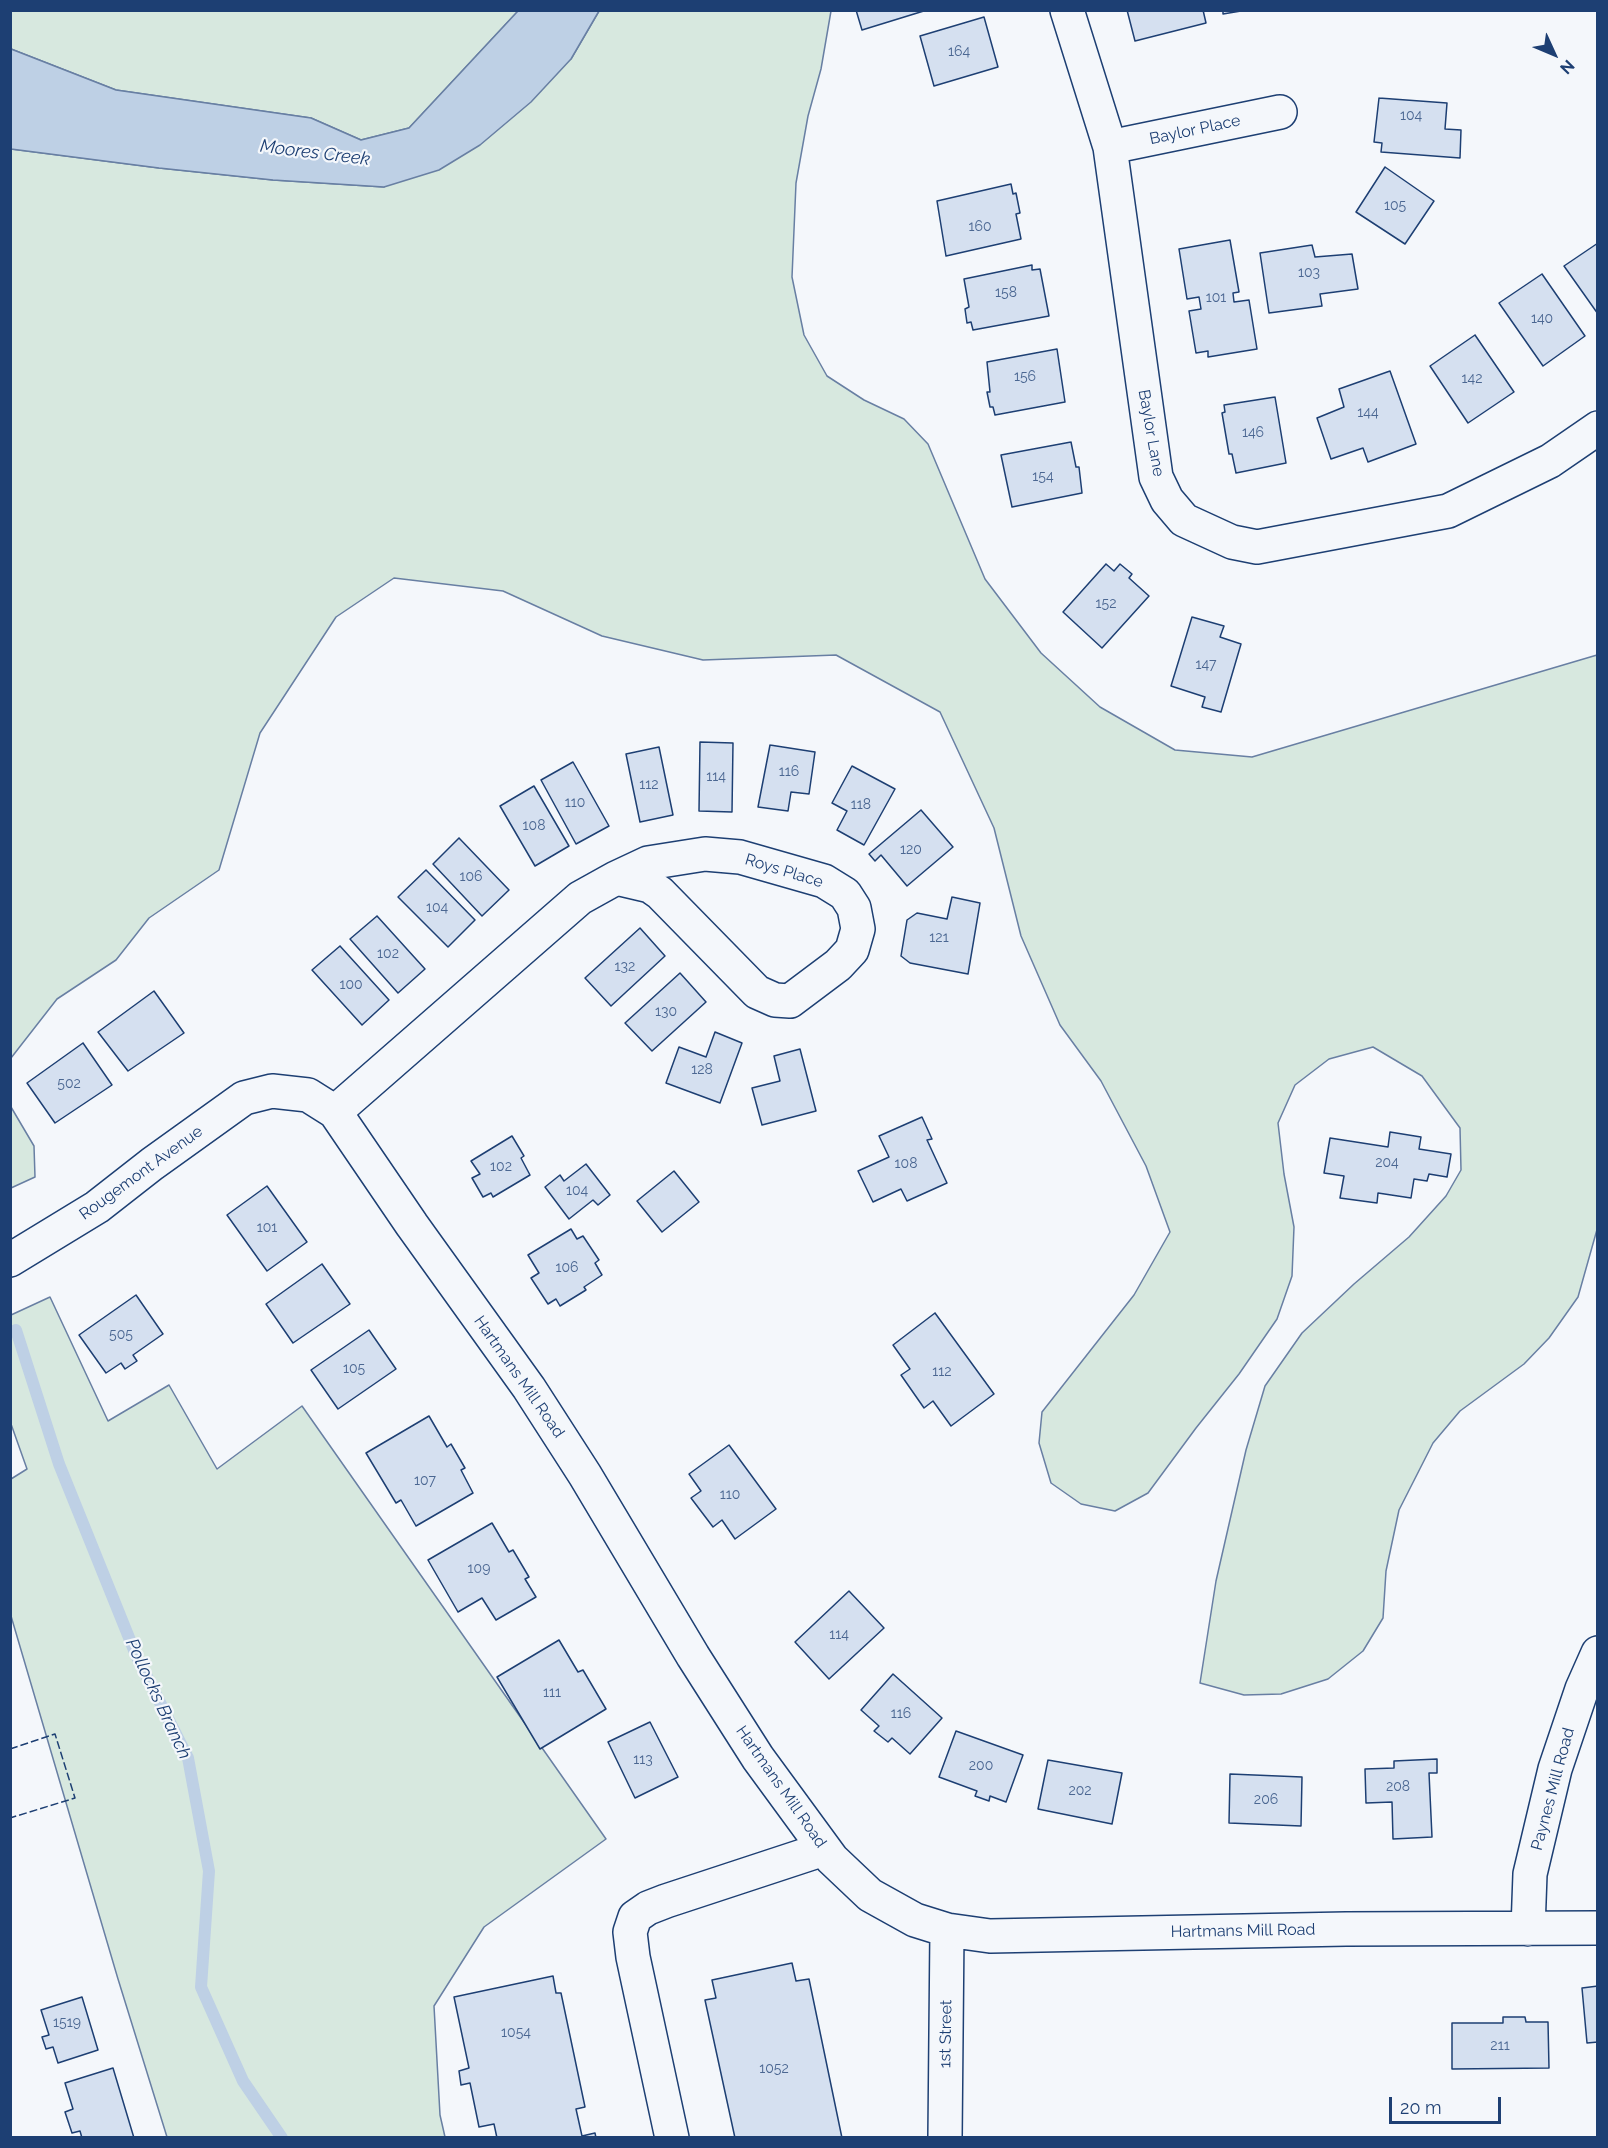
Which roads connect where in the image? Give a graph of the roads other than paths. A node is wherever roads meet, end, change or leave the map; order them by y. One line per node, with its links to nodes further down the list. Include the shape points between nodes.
1 (1066, 10): 3 (street, Baylor Lane)
2 (1280, 112): 3 (street, Baylor Place)
3 (1110, 147): 4 (street, Baylor Lane, via 1156,477 1167,500 1184,520 1232,542 1257,547 1448,511 1550,461)
4 (1598, 428)
5 (616, 878): 5 (street, Roys Place, via 650,886 660,893 757,992 775,1000 790,1000 838,965 852,950 858,929 854,908 845,894 824,880 741,857 705,854 648,863); 7 (street, Roys Place, via 580,898)
6 (272, 1091): 7 (street, Hartmans Mill Road, via 308,1095); 8 (street, Rougemont Avenue, via 244,1098 98,1207)
7 (335, 1112): 10 (street, Hartmans Mill Road, via 530,1388 752,1749)
8 (10, 1260)
9 (1598, 1653): 12 (street, Paynes Mill Road, via 1555,1769 1530,1874)
10 (824, 1849): 13 (street, Hartmans Mill Road, via 870,1895 915,1920); 14 (street, via 666,1901 635,1917 630,1932 633,1958)
11 (1598, 1928): 12 (street, Hartmans Mill Road)
12 (1528, 1929): 13 (street, Hartmans Mill Road, via 990,1935)
13 (946, 1930): 15 (street, 1st Street)
14 (672, 2138)
15 (945, 2138)

